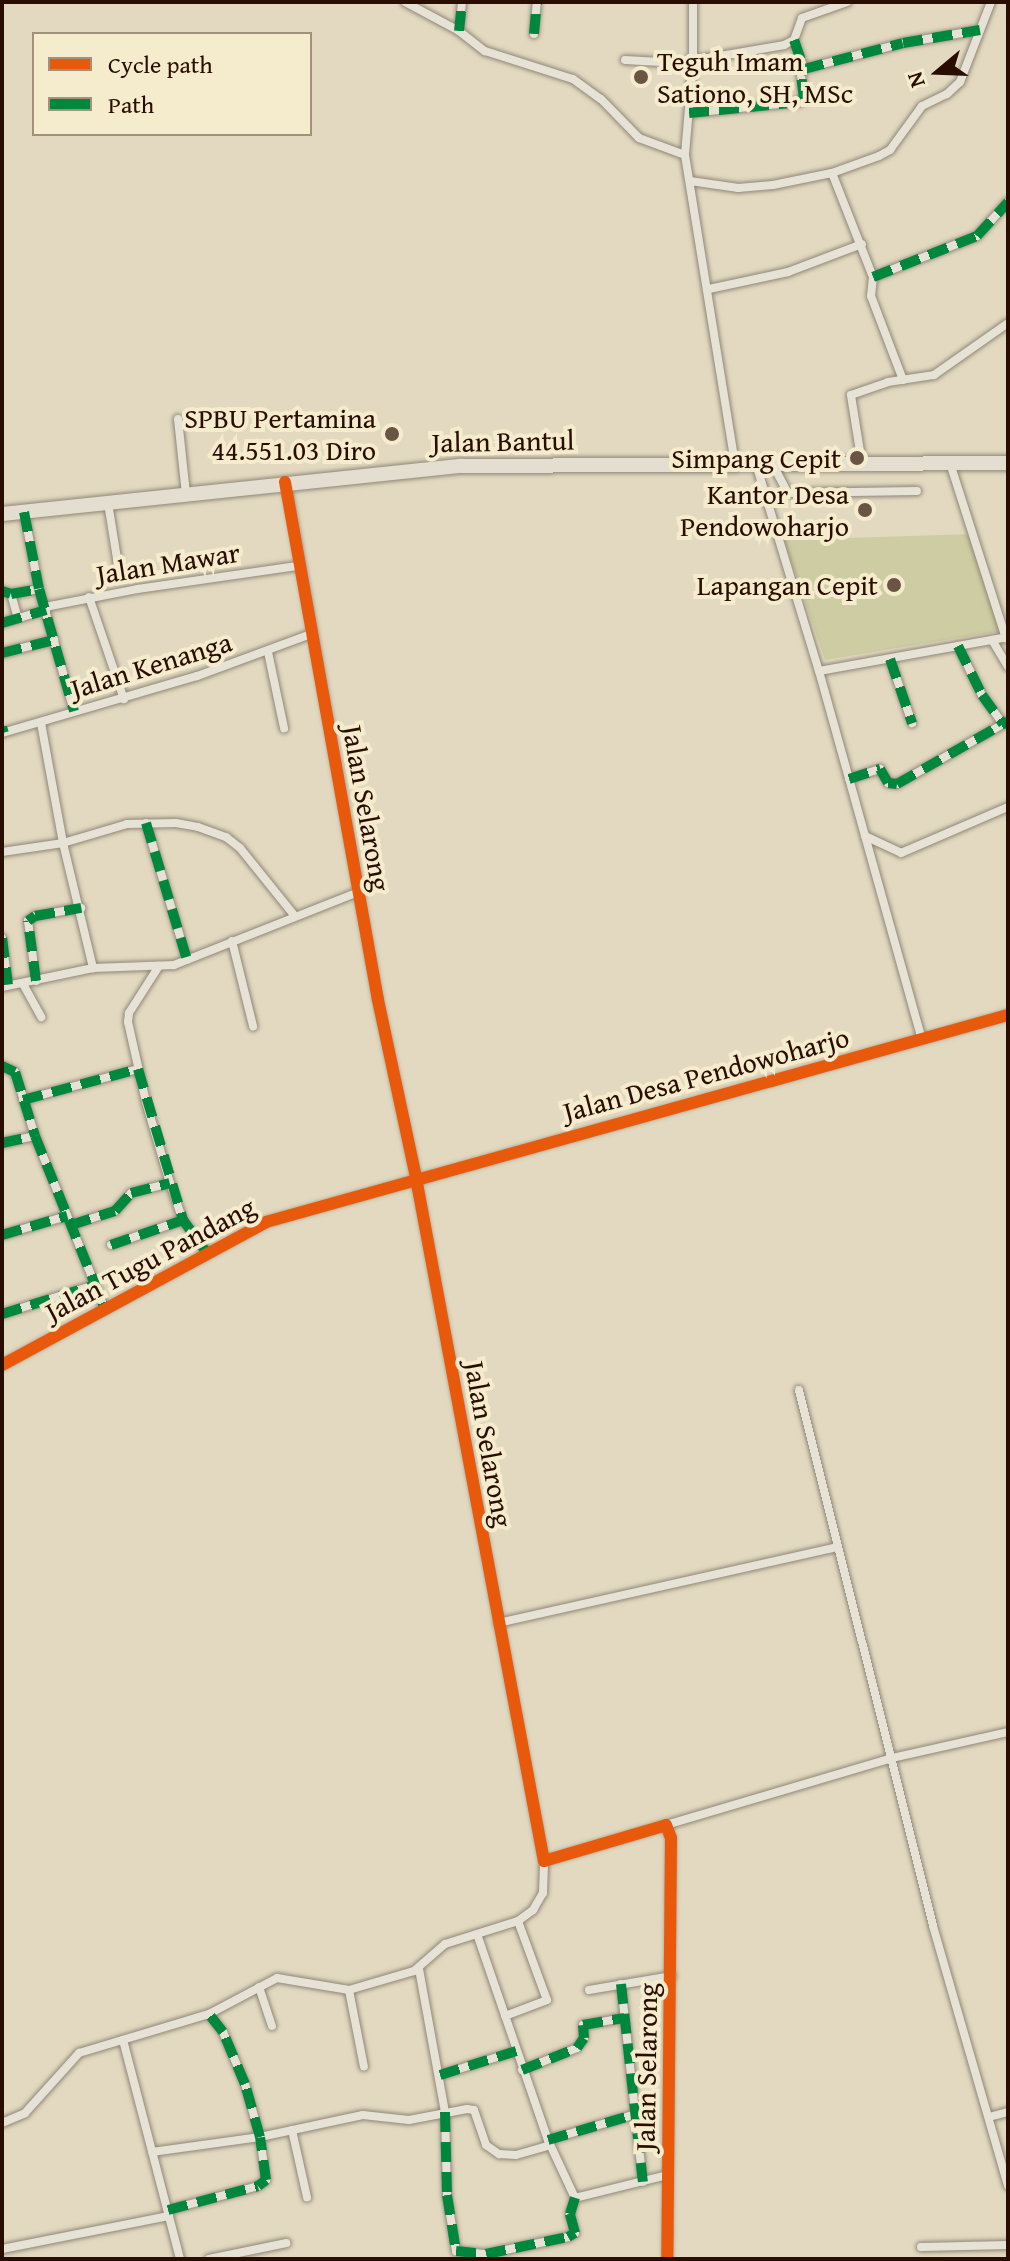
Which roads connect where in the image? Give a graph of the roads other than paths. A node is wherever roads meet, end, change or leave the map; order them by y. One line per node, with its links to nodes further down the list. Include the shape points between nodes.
1 (405, 2): 9 (street)
2 (462, 2): 9 (street)
3 (537, 2): 10 (street)
4 (693, 2): 13 (street)
5 (847, 2): 7 (street)
6 (991, 2): 8 (street)
7 (827, 5): 11 (street, via 799,20)
8 (980, 30): 14 (street); 17 (street, via 956,86 922,106 890,150)
9 (459, 31): 16 (street, via 485,51 573,79 639,138)
10 (534, 34)
11 (794, 40): 13 (street); 14 (street)
12 (625, 60): 13 (street)
13 (693, 61): 15 (street)
14 (804, 69): 15 (street, via 802,101)
15 (689, 113): 16 (street)
16 (685, 155): 18 (street)
17 (832, 173): 18 (street, via 752,187); 20 (street)
18 (690, 181): 22 (street)
19 (1008, 202): 21 (street, via 977,236)
20 (862, 244): 21 (street); 22 (street, via 788,272)
21 (873, 277): 24 (street, via 871,296)
22 (709, 289): 28 (street)
23 (1008, 323): 24 (street, via 934,375)
24 (903, 380): 31 (street, via 850,397)
25 (178, 419): 34 (street)
26 (950, 463): 27 (main road, Jalan Bantul); 31 (main road, Jalan Bantul); 47 (street)
27 (1008, 463)
28 (735, 464): 29 (main road, Jalan Bantul); 32 (main road, Jalan Bantul, via 462,466)
29 (756, 464): 30 (main road, Jalan Bantul); 55 (street)
30 (773, 465): 31 (main road, Jalan Bantul); 33 (street, via 788,493)
31 (863, 465)
32 (285, 482): 34 (main road, Jalan Bantul); 38 (street, Jalan Selarong)
33 (917, 491)
34 (186, 494): 35 (main road, Jalan Bantul)
35 (108, 503): 36 (main road, Jalan Bantul); 39 (street)
36 (24, 512): 37 (main road, Jalan Bantul); 40 (street)
37 (2, 514)
38 (298, 566): 42 (street, Jalan Mawar); 46 (street, Jalan Selarong)
39 (119, 571)
40 (39, 589): 41 (street); 43 (street)
41 (6, 593): 44 (street)
42 (89, 597): 43 (street, Jalan Mawar); 56 (street)
43 (46, 608): 44 (street, Jalan Mawar); 48 (street)
44 (18, 618): 45 (street, Jalan Mawar)
45 (2, 623)
46 (311, 634): 51 (street, Jalan Kenanga); 69 (street, Jalan Selarong)
47 (1007, 638): 49 (street)
48 (54, 640): 52 (street); 57 (street)
49 (992, 640): 50 (street); 54 (street)
50 (958, 646): 53 (street); 60 (street, via 982,695)
51 (268, 652): 56 (street, Jalan Kenanga); 61 (street)
52 (2, 653)
53 (890, 659): 55 (street); 59 (street)
54 (1008, 667)
55 (819, 671): 63 (street)
56 (124, 699): 57 (street, Jalan Kenanga)
57 (74, 711): 58 (street, Jalan Kenanga)
58 (41, 723): 62 (street, Jalan Kenanga); 67 (street)
59 (912, 723)
60 (1006, 723): 63 (street, via 897,784 888,783 880,769)
61 (284, 728)
62 (3, 731)
63 (849, 779): 66 (street)
64 (1008, 807): 66 (street, via 901,853)
65 (146, 823): 67 (street); 71 (street, via 176,823 226,837); 74 (street)
66 (865, 836): 83 (street)
67 (63, 843): 68 (street); 70 (street)
68 (2, 852)
69 (358, 892): 71 (street); 89 (street, Jalan Selarong)
70 (81, 908): 76 (street); 77 (street, via 28,921)
71 (294, 915): 73 (street)
72 (2, 938): 79 (street)
73 (232, 941): 74 (street); 82 (street)
74 (187, 960): 75 (street)
75 (159, 966): 76 (street); 85 (street, via 128,1017)
76 (93, 968): 77 (street)
77 (36, 981): 78 (street)
78 (23, 984): 79 (street); 81 (street)
79 (5, 986)
80 (1008, 1015): 83 (street, Jalan Desa Pendowoharjo)
81 (41, 1017)
82 (253, 1026)
83 (922, 1039): 89 (street, Jalan Desa Pendowoharjo)
84 (2, 1066): 86 (street, via 15,1072)
85 (138, 1069): 86 (street); 90 (street)
86 (23, 1100): 87 (street)
87 (35, 1136): 88 (street); 91 (street)
88 (2, 1143)
89 (416, 1178): 95 (street, Jalan Tugu Pandang, via 266,1222); 102 (street, Jalan Selarong)
90 (170, 1183): 91 (street, via 131,1193 120,1209); 92 (street)
91 (69, 1220): 93 (street); 96 (street)
92 (183, 1220): 94 (street); 95 (street)
93 (2, 1235)
94 (111, 1245)
95 (207, 1253): 97 (street, Jalan Tugu Pandang)
96 (95, 1285): 97 (street); 98 (street)
97 (105, 1309): 99 (street, Jalan Tugu Pandang)
98 (2, 1314)
99 (2, 1365)
100 (799, 1390): 101 (street)
101 (838, 1547): 102 (street); 104 (street)
102 (498, 1623): 106 (street, Jalan Selarong)
103 (1008, 1732): 104 (street)
104 (892, 1758): 105 (street); 127 (street, via 933,1926)
105 (666, 1825): 106 (street); 110 (street, Jalan Selarong, via 673,1855)
106 (544, 1861): 107 (street, Jalan Selarong, via 543,1893)
107 (518, 1921): 108 (street); 116 (street, via 547,2000)
108 (477, 1934): 109 (street, via 436,1950); 116 (street)
109 (419, 1969): 113 (street); 123 (street)
110 (672, 1976): 111 (street); 133 (street, Jalan Selarong)
111 (621, 1984): 114 (street); 117 (street)
112 (259, 1987): 113 (street, via 283,1978); 115 (street); 118 (street)
113 (349, 1990): 121 (street)
114 (589, 1990)
115 (209, 2014): 119 (street); 130 (street, via 233,2052)
116 (505, 2016): 120 (street)
117 (624, 2018): 122 (street, via 583,2025 584,2038 577,2048); 126 (street)
118 (272, 2026)
119 (123, 2040): 128 (street, via 79,2053 25,2113); 132 (street)
120 (516, 2051): 122 (street); 123 (street)
121 (364, 2067)
122 (522, 2070): 131 (street)
123 (440, 2075): 124 (street)
124 (445, 2112): 129 (street, via 409,2120 363,2115); 131 (street, via 474,2110 486,2145 499,2154 516,2155); 137 (street, via 447,2195 456,2251 486,2254 568,2237 575,2233 570,2214)
125 (1008, 2112): 127 (street)
126 (633, 2115): 131 (street); 134 (street)
127 (989, 2117): 135 (street)
128 (2, 2123)
129 (292, 2130): 130 (street); 136 (street)
130 (260, 2137): 132 (street); 138 (street, via 267,2175 263,2183)
131 (549, 2142): 137 (street)
132 (152, 2152): 138 (street)
133 (667, 2175): 134 (street); 145 (street, Jalan Selarong)
134 (643, 2182): 137 (street)
135 (1008, 2185)
136 (307, 2197)
137 (575, 2198)
138 (168, 2213): 142 (street); 143 (street)
139 (286, 2243): 144 (street)
140 (1008, 2245): 141 (street)
141 (921, 2247)
142 (2, 2249)
143 (180, 2259)
144 (209, 2259)
145 (667, 2259)

